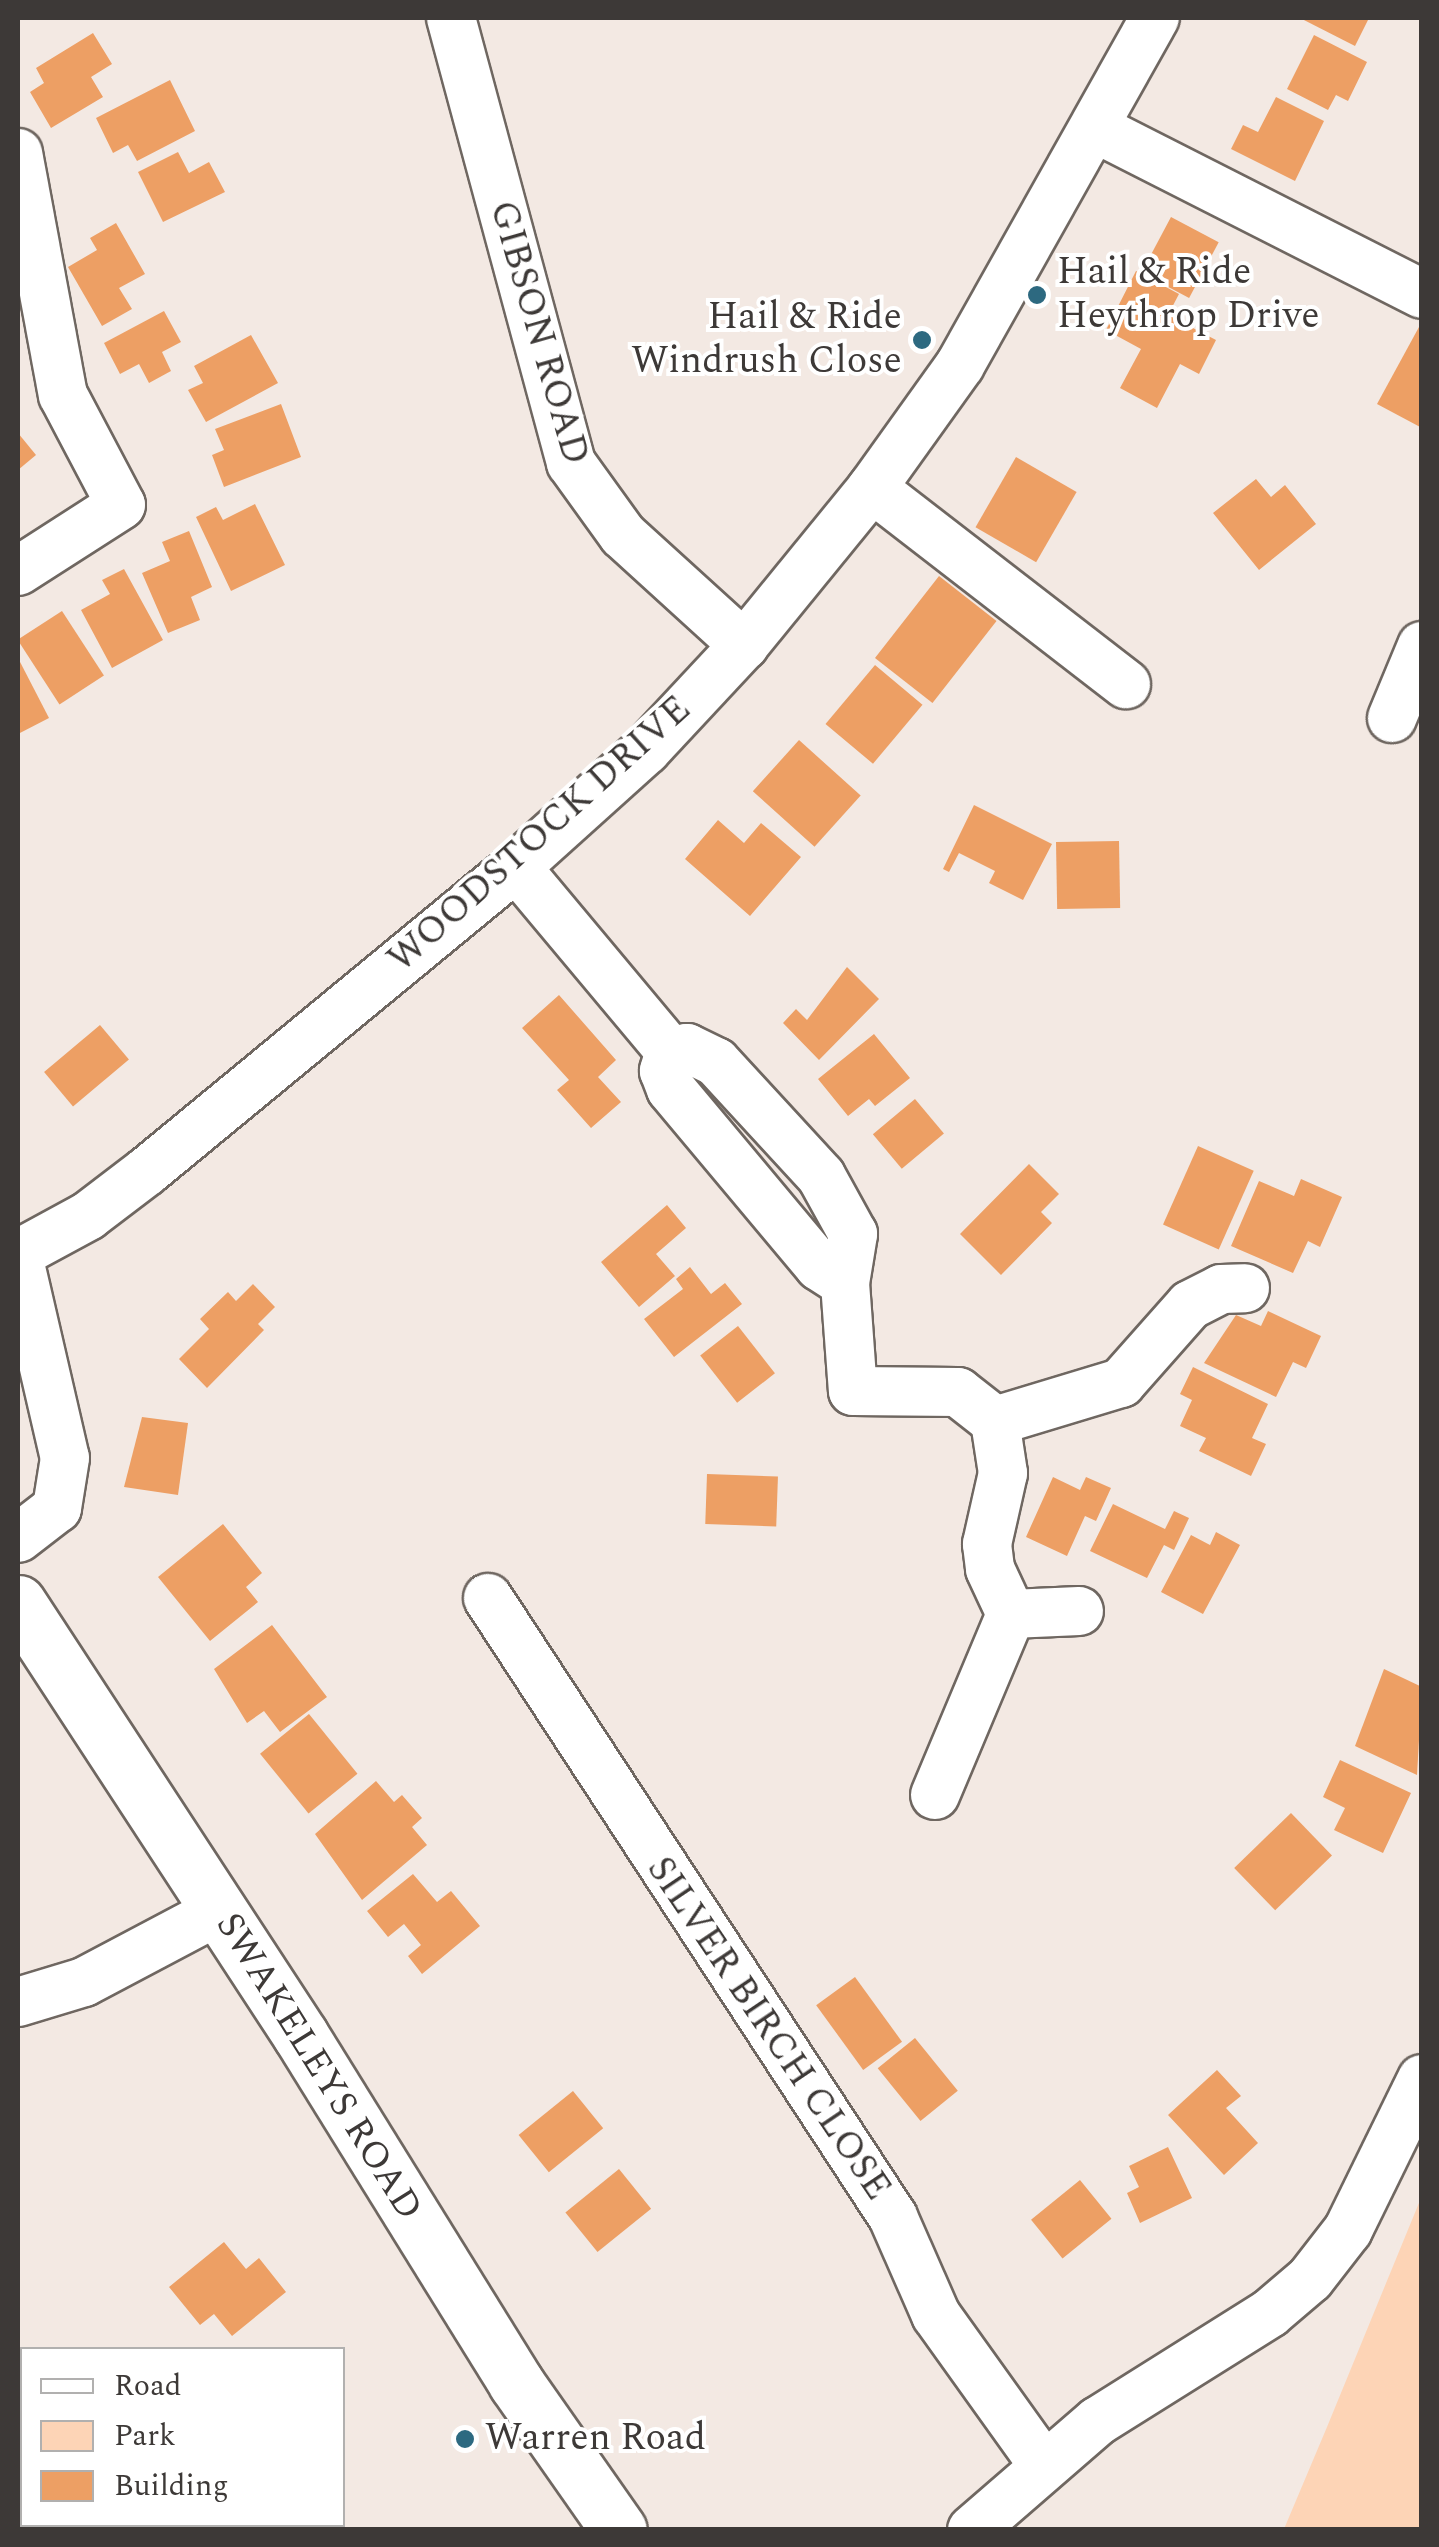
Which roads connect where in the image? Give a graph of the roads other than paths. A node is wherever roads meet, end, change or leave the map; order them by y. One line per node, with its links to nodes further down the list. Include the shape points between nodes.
1 (451, 18): 8 (street, GIBSON ROAD, via 571,463 624,535)
2 (1154, 18): 3 (street, WOODSTOCK DRIVE)
3 (1098, 129): 5 (street); 6 (street, WOODSTOCK DRIVE, via 960,364)
4 (18, 153): 7 (street, via 62,395 121,504)
5 (1422, 294)
6 (872, 488): 8 (street, WOODSTOCK DRIVE); 10 (street)
7 (18, 571)
8 (744, 645): 12 (street, WOODSTOCK DRIVE, via 646,750)
9 (1422, 646): 11 (street)
10 (1126, 684)
11 (1392, 718)
12 (516, 867): 13 (street, WOODSTOCK DRIVE, via 132,1182 88,1216); 15 (street, via 670,1051 688,1048 716,1062 822,1176 853,1234 845,1282 853,1391 958,1392)
13 (18, 1254): 16 (street, via 65,1458 56,1508)
14 (1244, 1288): 15 (street, via 1190,1304 1138,1367 1106,1391)
15 (995, 1421): 20 (street, via 1004,1473 987,1544 990,1569)
16 (18, 1538)
17 (488, 1598): 25 (street, SILVER BIRCH CLOSE, via 893,2217 936,2315)
18 (18, 1603): 22 (main road, SWAKELEYS ROAD)
19 (1079, 1611): 20 (street)
20 (1012, 1614): 21 (street)
21 (935, 1794)
22 (220, 1910): 23 (street, via 84,1982); 26 (main road, SWAKELEYS ROAD, via 516,2383)
23 (18, 2002)
24 (1422, 2080): 25 (street, via 1348,2230 1310,2279 1270,2314 1157,2380)
25 (1042, 2463): 27 (street)
26 (620, 2530)
27 (972, 2530)

